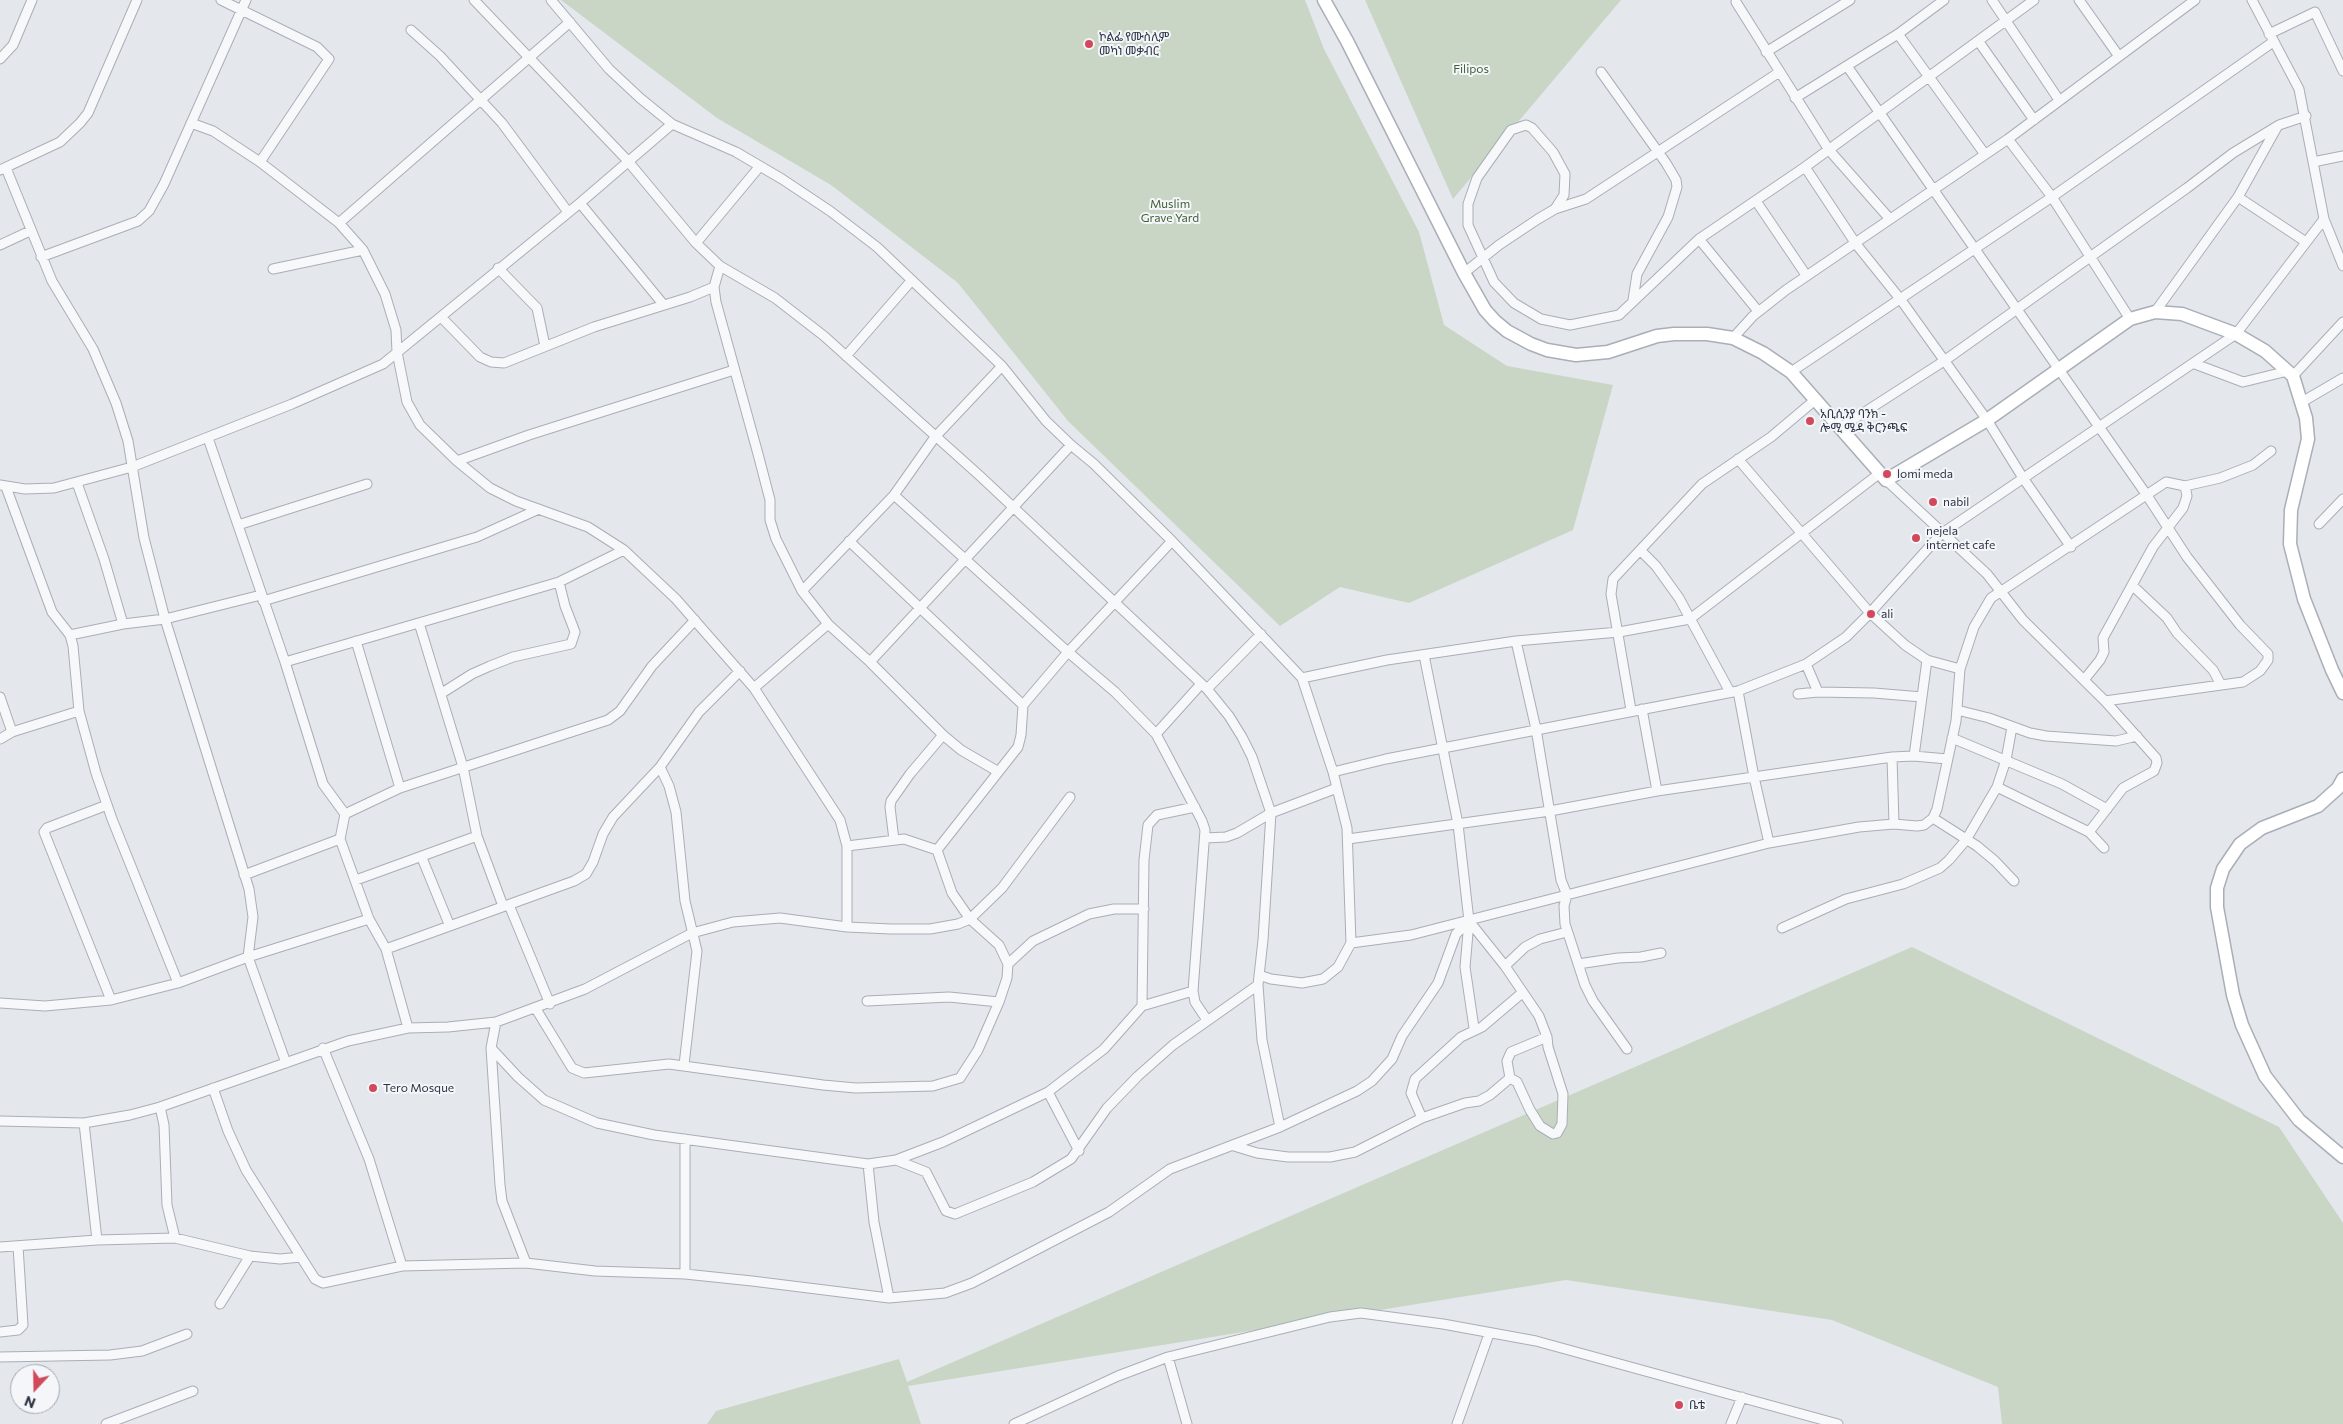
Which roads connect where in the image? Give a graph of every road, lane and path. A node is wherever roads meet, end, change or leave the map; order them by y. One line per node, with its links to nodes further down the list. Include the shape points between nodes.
1 (32, 0): 26 (street, via 13,44)
2 (137, 0): 51 (street, via 88,112 80,123 60,142)
3 (221, 0): 16 (street)
4 (246, 0): 16 (street)
5 (474, 0): 25 (street)
6 (551, 0): 18 (street)
7 (1324, 0): 78 (street)
8 (1850, 0): 23 (street)
9 (1944, 0): 20 (street)
10 (1992, 0): 17 (street)
11 (2034, 0): 17 (street)
12 (2079, 0): 24 (street)
13 (2195, 0): 24 (street)
14 (2252, 0): 21 (street)
15 (1736, 2): 23 (street)
16 (242, 10): 38 (street); 47 (street, via 317,47 329,59)
17 (2005, 21): 22 (street); 34 (street)
18 (570, 22): 25 (street); 39 (street, via 616,76)
19 (411, 30): 33 (street)
20 (1898, 34): 27 (street); 31 (street)
21 (2271, 38): 28 (street, via 2315,12); 36 (street, via 2299,89); 53 (street)
22 (1979, 42): 31 (street); 37 (street)
23 (1766, 52): 30 (street)
24 (2118, 56): 34 (street)
25 (530, 58): 33 (street); 46 (street)
26 (0, 59)
27 (1847, 66): 32 (street); 35 (street)
28 (2343, 71)
29 (1601, 72): 43 (street)
30 (1778, 73): 32 (street); 43 (street)
31 (1930, 75): 35 (street); 44 (street)
32 (1795, 98): 42 (street)
33 (481, 100): 58 (street, via 520,145); 61 (street)
34 (2059, 100): 37 (street)
35 (1879, 112): 42 (street); 52 (street)
36 (2306, 116): 40 (street); 48 (street)
37 (2034, 120): 41 (street)
38 (190, 124): 47 (street, via 213,131); 71 (street, via 164,184 145,217)
39 (672, 124): 46 (street); 49 (street)
40 (2279, 125): 54 (street); 73 (street, via 2233,153)
41 (2008, 139): 44 (street); 53 (street)
42 (1828, 150): 50 (street); 59 (street)
43 (1657, 151): 57 (street, via 1586,199); 82 (street, via 1676,180 1676,194 1663,228 1637,274)
44 (1984, 153): 52 (street)
45 (2343, 156): 48 (street)
46 (628, 160): 56 (street); 65 (street)
47 (260, 162): 61 (street)
48 (2314, 162): 60 (street)
49 (760, 166): 65 (street); 80 (street, via 852,227)
50 (1805, 166): 55 (street); 66 (street)
51 (3, 169): 62 (street)
52 (1934, 190): 59 (street); 68 (street)
53 (2052, 197): 68 (street); 73 (street)
54 (2238, 197): 64 (street); 87 (street)
55 (1756, 201): 63 (street); 79 (street)
56 (580, 203): 58 (street); 84 (street)
57 (1555, 209): 72 (street); 72 (street, via 1564,195 1565,174 1553,152 1532,128 1526,125 1511,130 1477,178 1468,204 1468,225)
58 (568, 212): 76 (street)
59 (1890, 218): 66 (street)
60 (2324, 219): 64 (street); 70 (street)
61 (339, 223): 69 (street)
62 (30, 231): 67 (street); 71 (street)
63 (1699, 239): 82 (street); 86 (street)
64 (2306, 242): 91 (street)
65 (696, 243): 74 (street)
66 (1856, 244): 79 (street); 83 (street)
67 (0, 245)
68 (1976, 249): 83 (street); 85 (street)
69 (364, 250): 77 (street); 94 (street, via 385,294 396,330)
70 (2341, 256): 75 (street)
71 (41, 257): 115 (street, via 109,384 128,441)
72 (1482, 258): 78 (street); 82 (street, via 1494,282 1514,303 1541,319 1570,325 1614,317)
73 (2090, 258): 85 (street); 89 (street)
74 (720, 266): 81 (street); 95 (street, via 775,298)
75 (2343, 266)
76 (498, 268): 88 (street); 93 (street, via 537,308)
77 (273, 269)
78 (1464, 273): 92 (street, via 1495,321 1517,337 1547,350 1564,354 1594,354 1674,334)
79 (1806, 275): 86 (street)
80 (911, 280): 95 (street); 98 (street)
81 (714, 287): 84 (street); 100 (street)
82 (1633, 300)
83 (1901, 300): 96 (street); 101 (street)
84 (662, 304): 93 (street)
85 (2017, 309): 96 (street); 99 (street)
86 (1758, 312): 92 (street)
87 (2155, 312): 89 (street); 91 (street, via 2182,314)
88 (441, 317): 93 (street, via 480,357 491,362 504,363); 94 (street)
89 (2130, 319): 99 (street)
90 (2343, 322): 102 (street)
91 (2236, 334): 97 (street); 102 (street, via 2265,351)
92 (1733, 338): 101 (street)
93 (545, 346)
94 (397, 352): 110 (street, via 383,364 350,380); 114 (street, via 411,412)
95 (846, 356): 109 (street)
96 (1944, 361): 106 (street); 108 (street)
97 (2195, 364): 102 (street, via 2243,382); 107 (street)
98 (1002, 366): 109 (street); 111 (street, via 1046,421)
99 (2058, 369): 106 (street); 107 (street)
100 (734, 370): 114 (street); 140 (street, via 770,500 770,520)
101 (1791, 372): 104 (street)
102 (2290, 374): 105 (street)
103 (2343, 378): 105 (street)
104 (1815, 400): 108 (street); 113 (street, via 1771,437)
105 (2302, 402): 173 (street, via 2308,440 2290,524 2290,544 2298,578)
106 (1987, 420): 116 (street); 117 (street)
107 (2100, 427): 117 (street); 122 (street)
108 (1840, 428): 116 (street)
109 (935, 437): 123 (street); 125 (street)
110 (208, 438): 115 (street); 128 (street)
111 (1071, 446): 125 (street); 133 (street, via 1094,464)
112 (2271, 451): 121 (street, via 2245,468)
113 (1738, 459): 130 (street); 136 (street, via 1702,484)
114 (457, 461): 126 (street, via 502,494)
115 (132, 467): 118 (street); 146 (street, via 144,538)
116 (1883, 476): 130 (street); 131 (street)
117 (2024, 478): 131 (street); 134 (street)
118 (77, 483): 120 (street, via 40,490); 150 (street)
119 (367, 484): 128 (street)
120 (3, 486): 154 (street, via 52,612)
121 (2186, 486): 122 (street, via 2166,482); 129 (street, via 2183,508)
122 (2146, 494): 129 (street); 134 (street)
123 (894, 495): 132 (street); 137 (street)
124 (2343, 499): 127 (street)
125 (1013, 508): 137 (street); 143 (street)
126 (539, 509): 135 (street, via 588,527); 142 (street, via 477,537)
127 (2319, 524)
128 (238, 525): 142 (street)
129 (2169, 527): 139 (street, via 2153,547); 167 (street, via 2187,557 2240,625 2268,654 2265,666 2256,676 2243,682)
130 (1802, 534): 145 (street); 147 (street)
131 (1941, 534): 141 (street, via 1987,574); 145 (street)
132 (849, 541): 140 (street); 144 (street)
133 (1172, 541): 143 (street); 153 (street)
134 (2071, 546): 141 (street)
135 (624, 550): 138 (street); 148 (street)
136 (1641, 551): 147 (street, via 1668,582); 152 (street, via 1611,584 1610,594)
137 (966, 558): 144 (street); 157 (street)
138 (559, 582): 149 (street); 172 (street, via 575,632 571,644 513,657 472,674)
139 (2132, 586): 166 (street, via 2103,638 2104,652 2100,660); 167 (street, via 2167,618)
140 (802, 590): 151 (street)
141 (2000, 592): 163 (street, via 1991,598 1981,613); 166 (street, via 2023,620)
142 (262, 598): 146 (street); 160 (street)
143 (1113, 602): 157 (street); 168 (street)
144 (919, 609): 161 (street); 178 (street)
145 (1870, 614): 159 (street, via 1905,646); 162 (street, via 1846,637)
146 (165, 619): 150 (street); 228 (street)
147 (1690, 619): 152 (street); 170 (street)
148 (695, 620): 164 (street); 196 (street, via 652,666 615,716 597,725)
149 (419, 623): 155 (street); 172 (street)
150 (123, 624): 154 (street)
151 (828, 624): 161 (street); 169 (street)
152 (1619, 632): 156 (street); 179 (street)
153 (1261, 634): 165 (street); 168 (street)
154 (70, 635): 182 (street, via 76,658)
155 (356, 641): 160 (street); 203 (street)
156 (1516, 641): 158 (street); 184 (street)
157 (1068, 652): 178 (street); 186 (street, via 1115,692)
158 (1424, 655): 165 (street); 191 (street)
159 (1927, 660): 163 (street); 176 (street)
160 (285, 662): 212 (street, via 323,784)
161 (870, 662): 187 (street)
162 (1806, 664): 170 (street); 171 (street)
163 (1960, 669): 181 (street)
164 (740, 671): 169 (street); 197 (street, via 699,712)
165 (1302, 678): 199 (street)
166 (2084, 680): 177 (street)
167 (2220, 683): 177 (street)
168 (1204, 686): 186 (street); 211 (street, via 1242,737 1259,774)
169 (754, 688): 224 (street, via 833,807)
170 (1734, 692): 180 (street); 200 (street)
171 (1818, 692): 174 (street); 176 (street)
172 (442, 693): 196 (street)
173 (2343, 693)
174 (1798, 694)
175 (0, 697): 185 (street)
176 (1922, 698): 192 (street)
177 (2106, 700): 188 (street)
178 (1023, 706): 198 (street, via 1022,735 1018,747)
179 (1631, 710): 180 (street); 184 (street)
180 (1642, 710): 205 (street)
181 (1957, 710): 183 (street); 189 (street)
182 (78, 711): 185 (street); 207 (street)
183 (2012, 727): 188 (street, via 2066,738 2116,741); 195 (street)
184 (1536, 729): 191 (street); 210 (street)
185 (12, 732): 190 (street)
186 (1156, 734): 208 (street)
187 (942, 735): 198 (street); 221 (street, via 891,801)
188 (2137, 736): 209 (street, via 2156,758 2156,767 2123,788)
189 (1952, 738): 194 (street); 195 (street)
190 (0, 739)
191 (1443, 748): 199 (street); 214 (street)
192 (1914, 756): 193 (street); 194 (street)
193 (1892, 757): 200 (street); 215 (street)
194 (1947, 759): 213 (street, via 1937,810)
195 (2006, 760): 202 (street); 209 (street, via 2062,784)
196 (463, 767): 203 (street); 217 (street)
197 (660, 767): 232 (street, via 613,817 586,874); 241 (street, via 670,786 676,812 685,901)
198 (997, 771): 226 (street)
199 (1333, 772): 204 (street)
200 (1754, 777): 205 (street); 223 (street)
201 (2343, 778): 282 (street, via 2338,788 2318,806 2262,828 2240,844 2220,876 2217,907 2233,996 2261,1069 2299,1120)
202 (1998, 787): 216 (street); 222 (street)
203 (400, 788): 212 (street)
204 (1337, 788): 211 (street); 220 (street)
205 (1658, 791): 210 (street)
206 (1070, 796): 235 (street, via 1008,881)
207 (107, 805): 250 (street); 254 (street, via 44,832)
208 (1195, 807): 218 (street); 233 (street, via 1157,815 1148,825)
209 (2107, 809): 216 (street)
210 (1550, 811): 214 (street); 231 (street)
211 (1271, 813): 218 (street, via 1238,833); 249 (street)
212 (345, 814): 219 (street)
213 (1932, 818): 215 (street, via 1917,826); 222 (street)
214 (1458, 824): 220 (street); 236 (street)
215 (1894, 824): 223 (street)
216 (2089, 832): 225 (street)
217 (477, 836): 227 (street); 232 (street)
218 (1205, 838): 252 (street)
219 (340, 839): 228 (street); 229 (street)
220 (1348, 839): 242 (street)
221 (894, 840): 224 (street); 226 (street, via 915,841)
222 (1966, 840): 230 (street, via 1995,861); 239 (street, via 1940,868 1903,884 1846,899)
223 (1769, 842): 231 (street)
224 (847, 846): 238 (street)
225 (2104, 848)
226 (937, 850): 235 (street, via 952,893)
227 (422, 858): 229 (street); 237 (street)
228 (244, 875): 245 (street, via 253,918)
229 (356, 880): 234 (street)
230 (2014, 881)
231 (1566, 895): 236 (street); 240 (street, via 1564,914)
232 (506, 906): 237 (street); 258 (street)
233 (1144, 909): 246 (street, via 1089,914 1033,941); 259 (street)
234 (369, 919): 243 (street); 245 (street)
235 (970, 919): 238 (street, via 930,929); 246 (street, via 998,945)
236 (1469, 921): 242 (street, via 1411,935); 248 (street); 264 (street, via 1465,967); 278 (street, via 1456,934 1429,998 1381,1072 1357,1092)
237 (449, 924): 243 (street)
238 (847, 927): 241 (street, via 760,918)
239 (1782, 928)
240 (1567, 932): 247 (street); 248 (street, via 1540,939)
241 (692, 933): 258 (street); 270 (street, via 697,962)
242 (1351, 943): 249 (street, via 1338,967 1323,979 1302,983)
243 (386, 948): 263 (street)
244 (1661, 953): 247 (street)
245 (248, 957): 250 (street); 269 (street)
246 (1008, 964): 256 (street, via 1007,978)
247 (1578, 964): 268 (street, via 1593,1001)
248 (1505, 966): 253 (street)
249 (1259, 975): 251 (street)
250 (178, 983): 254 (street)
251 (1258, 985): 261 (street); 278 (street, via 1262,1040)
252 (1193, 991): 259 (street); 261 (street, via 1195,1002)
253 (1522, 993): 264 (street, via 1482,1026); 265 (street, via 1539,1016)
254 (111, 1000): 257 (street, via 45,1006)
255 (867, 1001): 256 (street, via 949,997)
256 (998, 1002): 270 (street, via 978,1050 960,1078 933,1086 856,1088)
257 (0, 1003)
258 (550, 1004): 260 (street)
259 (1142, 1006): 273 (street, via 1104,1049)
260 (536, 1009): 262 (street); 270 (street, via 572,1068 578,1072 647,1064)
261 (1207, 1020): 281 (street, via 1118,1094 1091,1128)
262 (496, 1022): 263 (street); 267 (street)
263 (408, 1028): 266 (street)
264 (1474, 1028): 275 (street, via 1461,1036 1412,1083 1411,1093)
265 (1547, 1037): 271 (street, via 1508,1055); 271 (street, via 1563,1094 1563,1118 1557,1133 1540,1126 1517,1082)
266 (323, 1048): 269 (street); 292 (street, via 369,1159)
267 (491, 1048): 279 (street, via 544,1100 571,1113 613,1127); 291 (street, via 502,1201)
268 (1627, 1049)
269 (286, 1063): 272 (street)
270 (684, 1065)
271 (1510, 1078): 275 (street, via 1479,1101)
272 (213, 1088): 274 (street); 290 (street, via 238,1154)
273 (1048, 1092): 281 (street); 283 (street, via 943,1142)
274 (160, 1107): 277 (street); 285 (street, via 164,1124 167,1205)
275 (1422, 1118): 280 (street, via 1356,1152 1343,1155 1288,1157)
276 (0, 1121): 277 (street)
277 (84, 1124): 286 (street)
278 (1280, 1127): 280 (street)
279 (685, 1140): 284 (street); 293 (street)
280 (1234, 1146): 294 (street, via 1170,1169 1109,1212 972,1283 945,1293)
281 (1079, 1151): 283 (street, via 1033,1182 955,1214 946,1211 926,1172)
282 (2343, 1157)
283 (896, 1160): 284 (street)
284 (868, 1164): 294 (street, via 874,1222)
285 (175, 1238): 286 (street); 289 (street)
286 (97, 1240): 287 (street)
287 (18, 1246): 288 (street); 296 (street, via 23,1325 18,1330)
288 (0, 1247)
289 (250, 1256): 290 (street); 295 (street)
290 (301, 1257): 292 (street, via 315,1279 323,1283)
291 (526, 1263): 292 (street); 293 (street, via 595,1271)
292 (402, 1266)
293 (685, 1274): 294 (street)
294 (888, 1298)
295 (220, 1304)
296 (0, 1332)
297 (187, 1334): 299 (street, via 142,1351 118,1354)
298 (1489, 1334): 300 (street, via 1361,1313 1330,1317); 302 (street, via 1536,1341); 306 (street)
299 (0, 1357)
300 (1168, 1357): 304 (street, via 1118,1376); 305 (street)
301 (193, 1391): 303 (street)
302 (1742, 1397): 307 (street); 308 (street)
303 (106, 1424)
304 (1014, 1424)
305 (1187, 1424)
306 (1457, 1424)
307 (1731, 1424)
308 (1838, 1424)

